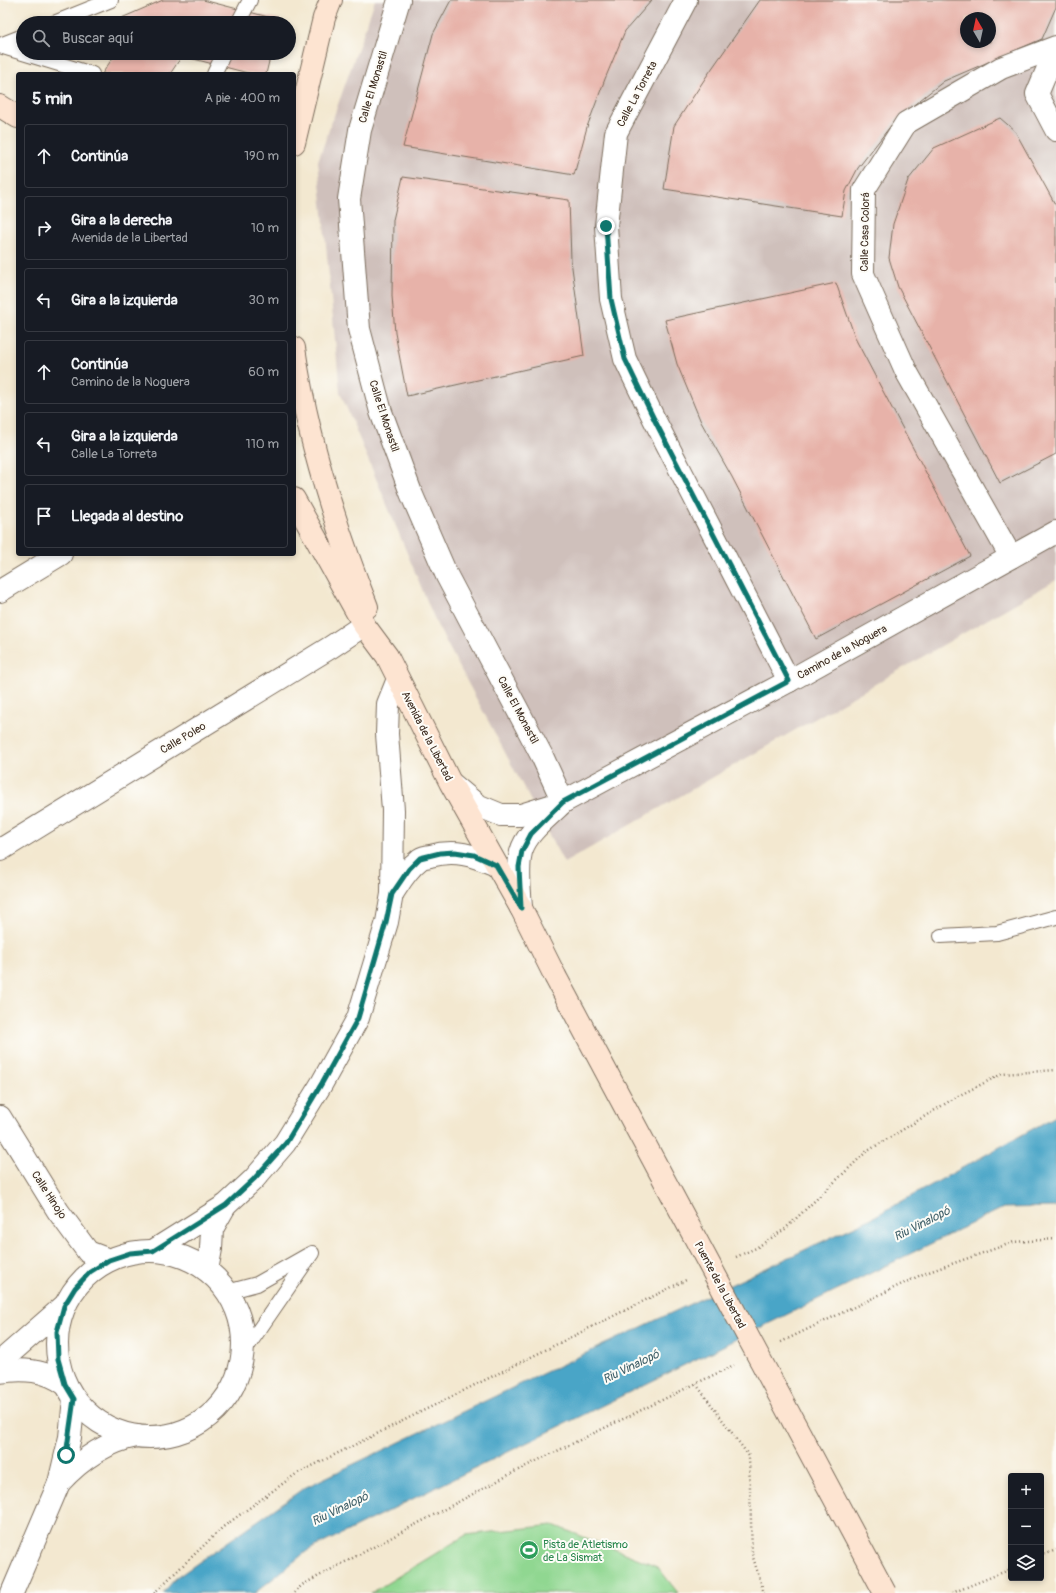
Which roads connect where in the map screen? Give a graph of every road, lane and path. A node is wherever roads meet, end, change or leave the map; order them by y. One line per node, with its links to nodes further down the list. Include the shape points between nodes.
1 (110, 0): 6 (lane)
2 (250, 0): 7 (lane)
3 (331, 0): 19 (street, via 324,18)
4 (399, 0): 31 (street, Calle El Monastil, via 360,130 349,199 359,329 381,412 411,493 447,576 542,756)
5 (686, 0): 29 (street, Calle La Torreta, via 616,133 606,226 611,299 628,366)
6 (71, 16)
7 (242, 16)
8 (16, 39): 9 (lane)
9 (0, 46): 11 (lane)
10 (1056, 48): 18 (street, via 1037,94); 24 (street, Calle Casa Colorá, via 1001,68 906,123 864,190 863,274 906,371)
11 (16, 51)
12 (46, 60): 14 (lane)
13 (221, 60): 15 (lane)
14 (85, 72)
15 (215, 72)
16 (0, 106): 17 (street)
17 (16, 116)
18 (1056, 130)
19 (296, 132)
20 (296, 360): 27 (street, via 306,419 328,498)
21 (296, 503): 26 (street, Avenida de la Libertad)
22 (1056, 532): 24 (street, Camino de la Noguera)
23 (59, 556): 25 (street)
24 (1011, 557): 29 (street, Camino de la Noguera)
25 (0, 591)
26 (364, 625): 27 (street, Avenida de la Libertad); 32 (street, Calle Poleo)
27 (387, 656): 28 (street, Avenida de la Libertad)
28 (398, 679): 30 (street, Avenida de la Libertad); 34 (street, via 388,704)
29 (789, 681): 31 (street, Camino de la Noguera)
30 (450, 782): 31 (street, via 477,805 501,815 522,815); 33 (street, Avenida de la Libertad)
31 (563, 802): 35 (street, via 531,834 522,851 519,867)
32 (0, 850)
33 (496, 865): 34 (street, via 474,855 455,852 420,858); 35 (street, Avenida de la Libertad)
34 (392, 894): 41 (street, via 358,1018 286,1143 254,1179)
35 (521, 908): 38 (street, Avenida de la Libertad)
36 (1056, 917): 37 (lane, via 997,933)
37 (941, 936)
38 (555, 976): 66 (street, Puente de la Libertad, bridge)
39 (1056, 1070): 45 (path, via 1002,1074 958,1096 866,1152 786,1229 756,1248)
40 (0, 1117): 44 (street, Calle Hinojo, via 58,1211 88,1252)
41 (226, 1205): 43 (street); 46 (street, via 212,1229)
42 (1056, 1239): 50 (path, via 1014,1242 923,1274)
43 (153, 1251): 44 (street, via 130,1253); 46 (street, via 182,1256)
44 (109, 1260): 49 (street, via 90,1272 75,1288)
45 (729, 1260)
46 (207, 1270): 48 (street)
47 (689, 1279): 63 (path, via 296,1474 223,1527)
48 (227, 1292): 51 (street, via 237,1311 242,1331); 51 (lane, via 257,1284 312,1253)
49 (64, 1306): 52 (street); 56 (street, via 57,1332 58,1359)
50 (774, 1346)
51 (243, 1353): 57 (street, via 235,1382 218,1407 201,1421 166,1435)
52 (0, 1362)
53 (738, 1363): 55 (path)
54 (0, 1372): 56 (street, via 26,1370 44,1373 54,1376)
55 (696, 1384): 64 (path, via 520,1469 302,1585); 65 (path, via 749,1456 752,1554)
56 (70, 1392): 57 (street, via 92,1417 113,1430); 58 (street, via 70,1437)
57 (137, 1436): 58 (street, via 121,1439 98,1451 76,1465)
58 (59, 1482): 62 (street)
59 (1056, 1550): 60 (path)
60 (1044, 1555)
61 (1008, 1570): 67 (path)
62 (12, 1593)
63 (154, 1593)
64 (294, 1593)
65 (764, 1593)
66 (885, 1593)
67 (952, 1593)

